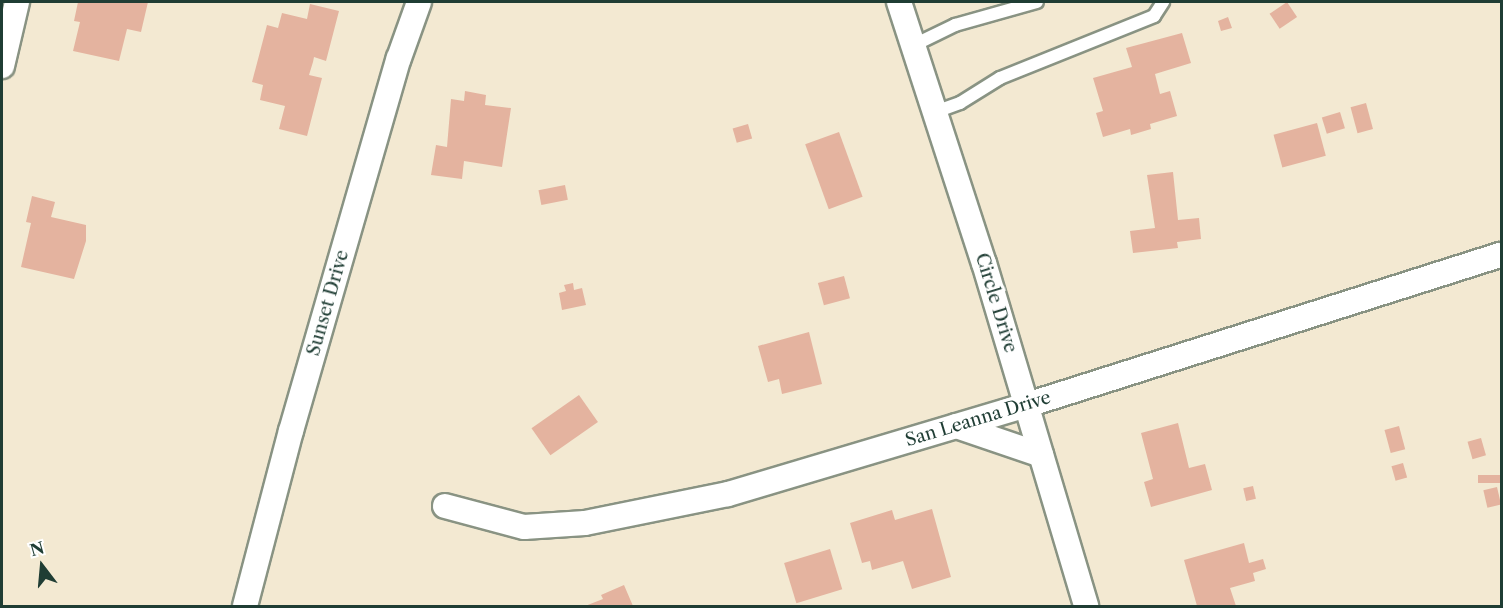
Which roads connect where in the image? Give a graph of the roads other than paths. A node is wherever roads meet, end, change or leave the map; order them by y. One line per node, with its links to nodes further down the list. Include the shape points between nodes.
1 (16, 2): 7 (street)
2 (419, 2): 14 (street, Sunset Drive, via 399,58 298,408)
3 (899, 2): 6 (street, Circle Drive)
4 (1037, 2): 6 (lane, via 955,25)
5 (1162, 2): 8 (lane, via 1154,16 1000,78 960,103)
6 (914, 45): 8 (street, Circle Drive)
7 (2, 66)
8 (935, 112): 10 (street, Circle Drive)
9 (1502, 254): 10 (street, San Leanna Drive)
10 (1027, 405): 11 (street, San Leanna Drive); 12 (street, Circle Drive)
11 (956, 426): 12 (street); 13 (street, San Leanna Drive, via 728,494 585,523 524,527)
12 (1041, 455): 15 (street, Circle Drive)
13 (445, 506)
14 (245, 606)
15 (1086, 606)

